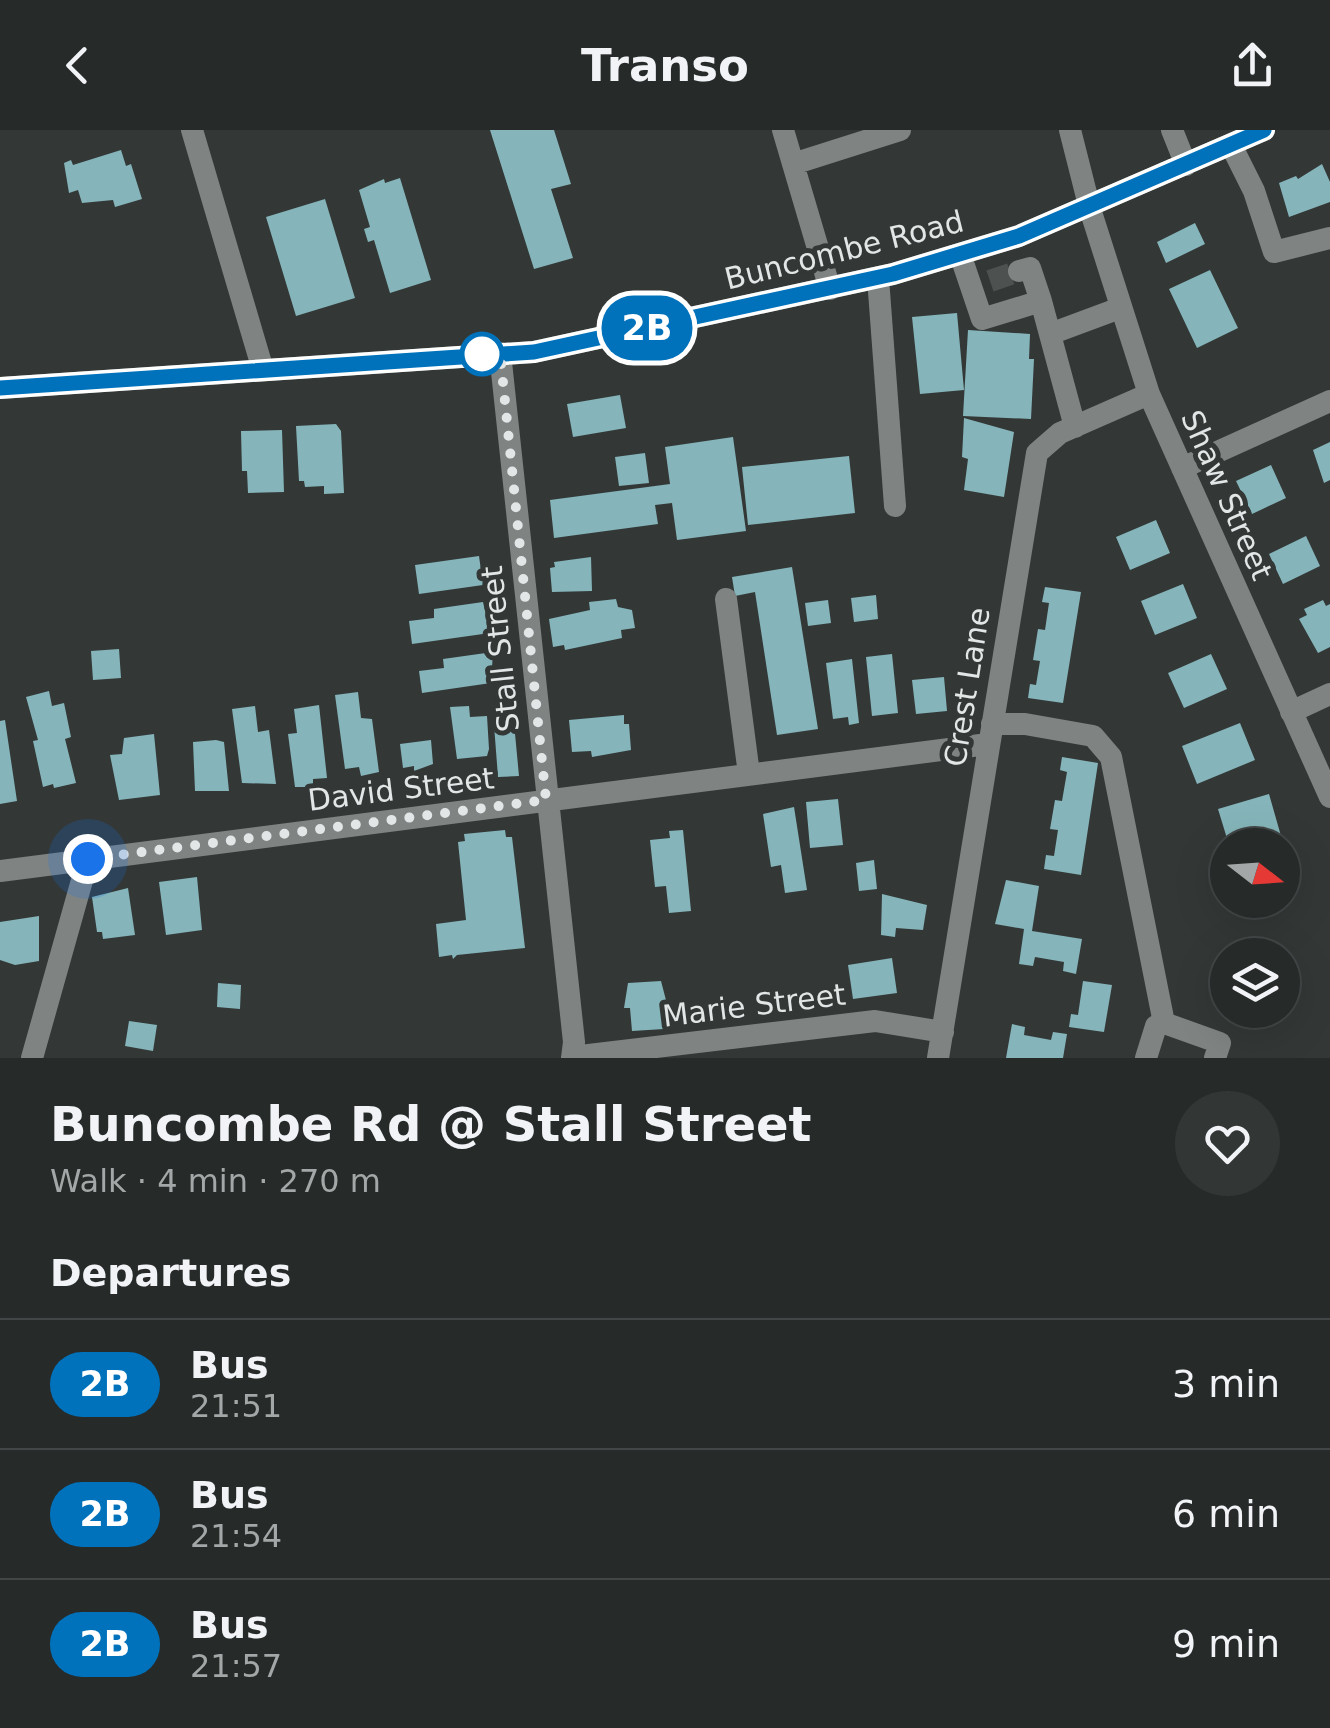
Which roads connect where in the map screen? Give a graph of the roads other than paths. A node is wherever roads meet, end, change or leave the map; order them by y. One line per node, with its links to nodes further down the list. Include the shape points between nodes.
1 (192, 130): 20 (street)
2 (782, 130): 8 (street)
3 (900, 130): 8 (street)
4 (1070, 130): 10 (street, Shaw Street)
5 (1172, 130): 9 (street)
6 (1264, 130): 7 (street, Buncombe Road)
7 (1231, 145): 9 (street, Buncombe Road); 11 (street, via 1274,252)
8 (792, 164): 15 (street)
9 (1186, 166): 10 (street, Buncombe Road)
10 (1090, 209): 12 (street, Buncombe Road); 17 (street, Shaw Street)
11 (1330, 238)
12 (960, 254): 14 (street, Buncombe Road); 16 (street, via 981,284 982,319)
13 (1019, 271): 16 (street, via 1030,268)
14 (878, 278): 15 (street, Buncombe Road); 26 (street)
15 (830, 289): 19 (street, Buncombe Road, via 534,352)
16 (1041, 300): 18 (street)
17 (1120, 308): 18 (street); 22 (street, Shaw Street)
18 (1050, 334): 24 (street)
19 (500, 353): 20 (street, Buncombe Road); 33 (street, Stall Street)
20 (263, 370): 21 (street, Buncombe Road)
21 (0, 388)
22 (1149, 394): 24 (street, Crest Lane); 25 (street, Shaw Street)
23 (1330, 401): 25 (street)
24 (1075, 427): 30 (street, Crest Lane, via 1036,453)
25 (1182, 468): 29 (street, Shaw Street)
26 (895, 506)
27 (726, 599): 31 (street)
28 (1330, 694): 29 (street)
29 (1291, 712): 32 (street, Shaw Street)
30 (990, 734): 31 (street, David Street); 36 (street, David Street, via 1025,724 1093,736 1111,757); 37 (street, Crest Lane)
31 (749, 774): 33 (street, David Street)
32 (1330, 797)
33 (546, 800): 34 (street, David Street); 39 (street, Stall Street)
34 (88, 859): 35 (street, David Street); 38 (street)
35 (0, 871)
36 (1164, 1023): 41 (street, via 1156,1026); 42 (street, via 1220,1043)
37 (942, 1032): 39 (street, Marie Street, via 875,1022); 40 (street, Crest Lane)
38 (32, 1058)
39 (572, 1058)
40 (938, 1058)
41 (1146, 1058)
42 (1216, 1058)

